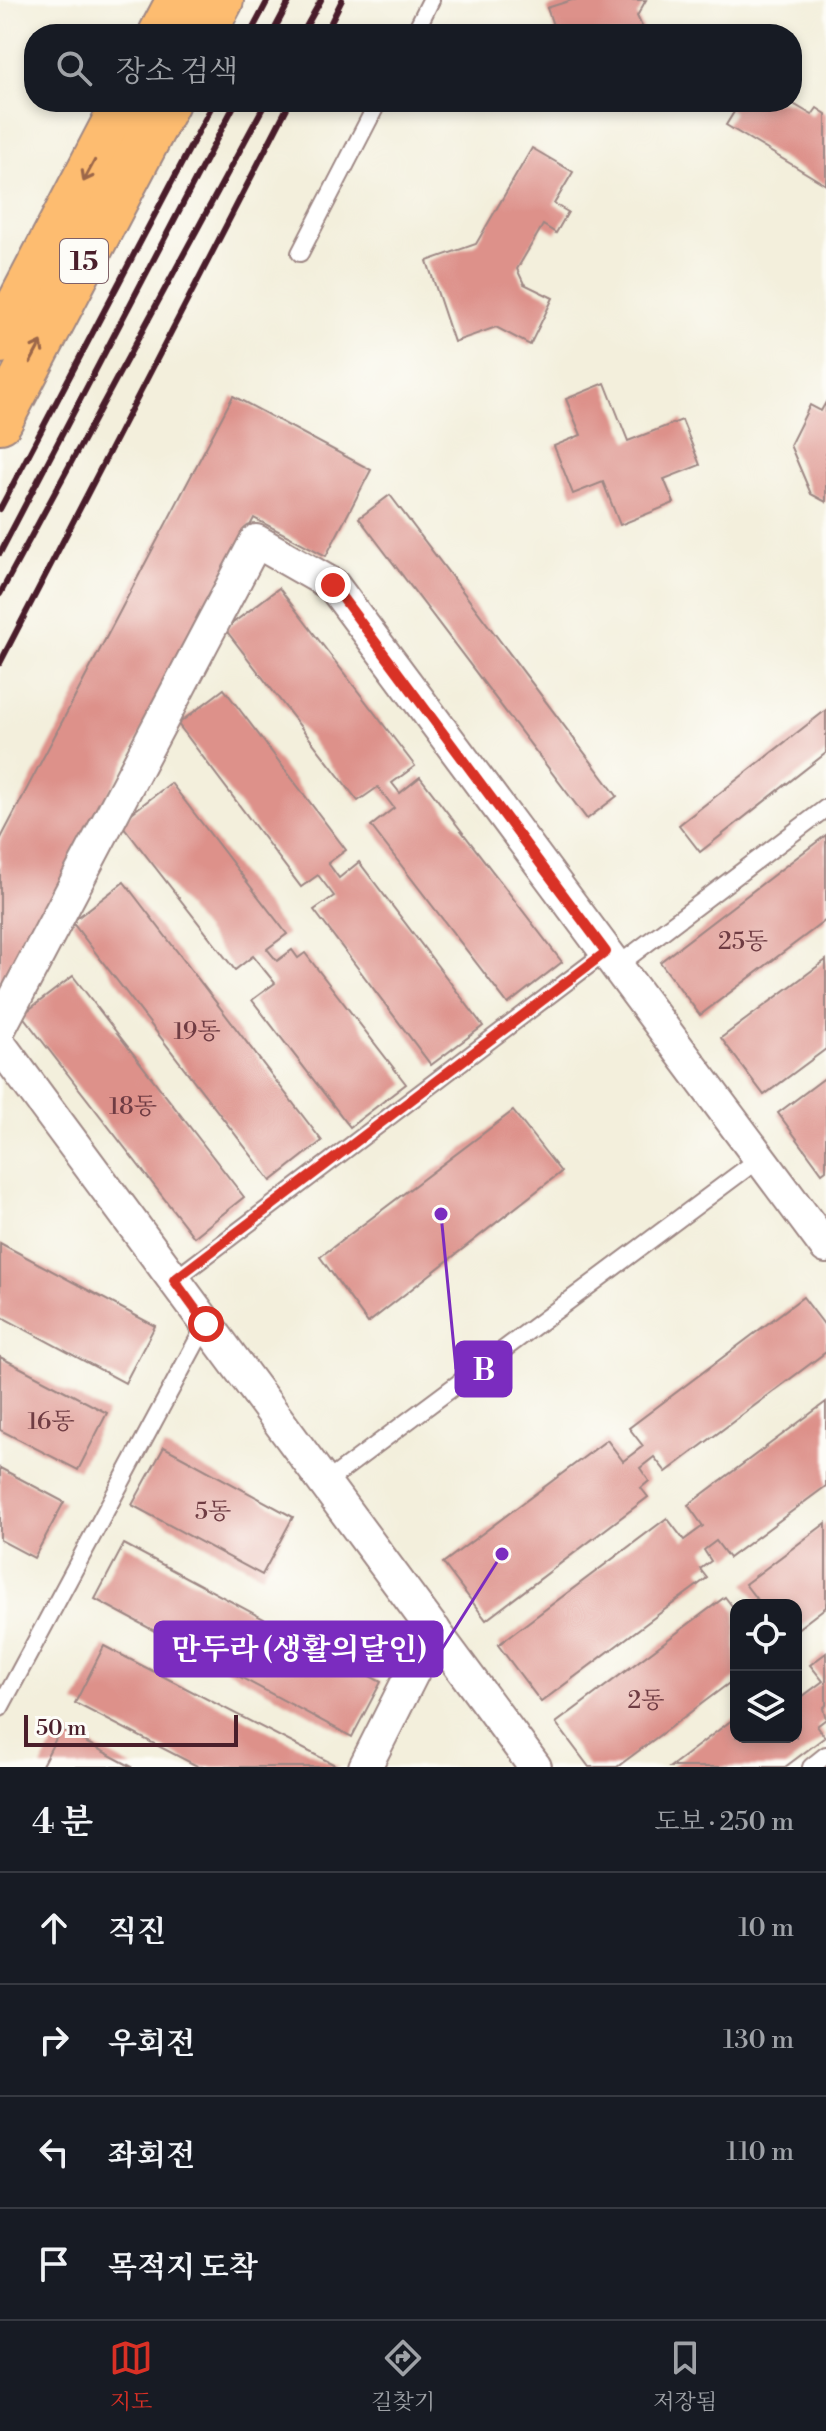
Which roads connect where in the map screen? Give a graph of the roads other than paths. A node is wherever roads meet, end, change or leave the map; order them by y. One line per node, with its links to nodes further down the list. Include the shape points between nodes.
1 (179, 0): 4 (highway)
2 (221, 0): 5 (highway)
3 (431, 0): 6 (lane)
4 (166, 24)
5 (208, 24)
6 (419, 24)
7 (120, 112): 11 (highway, 15, one-way to 11)
8 (162, 112): 12 (highway, 15, one-way to 8)
9 (373, 112): 10 (lane)
10 (300, 253)
11 (0, 341)
12 (0, 421)
13 (826, 808): 14 (lane)
14 (612, 959): 15 (street, via 333,585 256,541); 17 (street); 19 (lane)
15 (0, 1027)
16 (4, 1059): 19 (street)
17 (760, 1158): 18 (street); 21 (lane)
18 (821, 1230)
19 (174, 1280): 20 (street)
20 (206, 1324): 21 (street); 23 (lane)
21 (325, 1483): 22 (street)
22 (434, 1630): 25 (street); 26 (street)
23 (0, 1708)
24 (826, 1755): 27 (lane)
25 (365, 1767)
26 (535, 1767)
27 (811, 1767)

